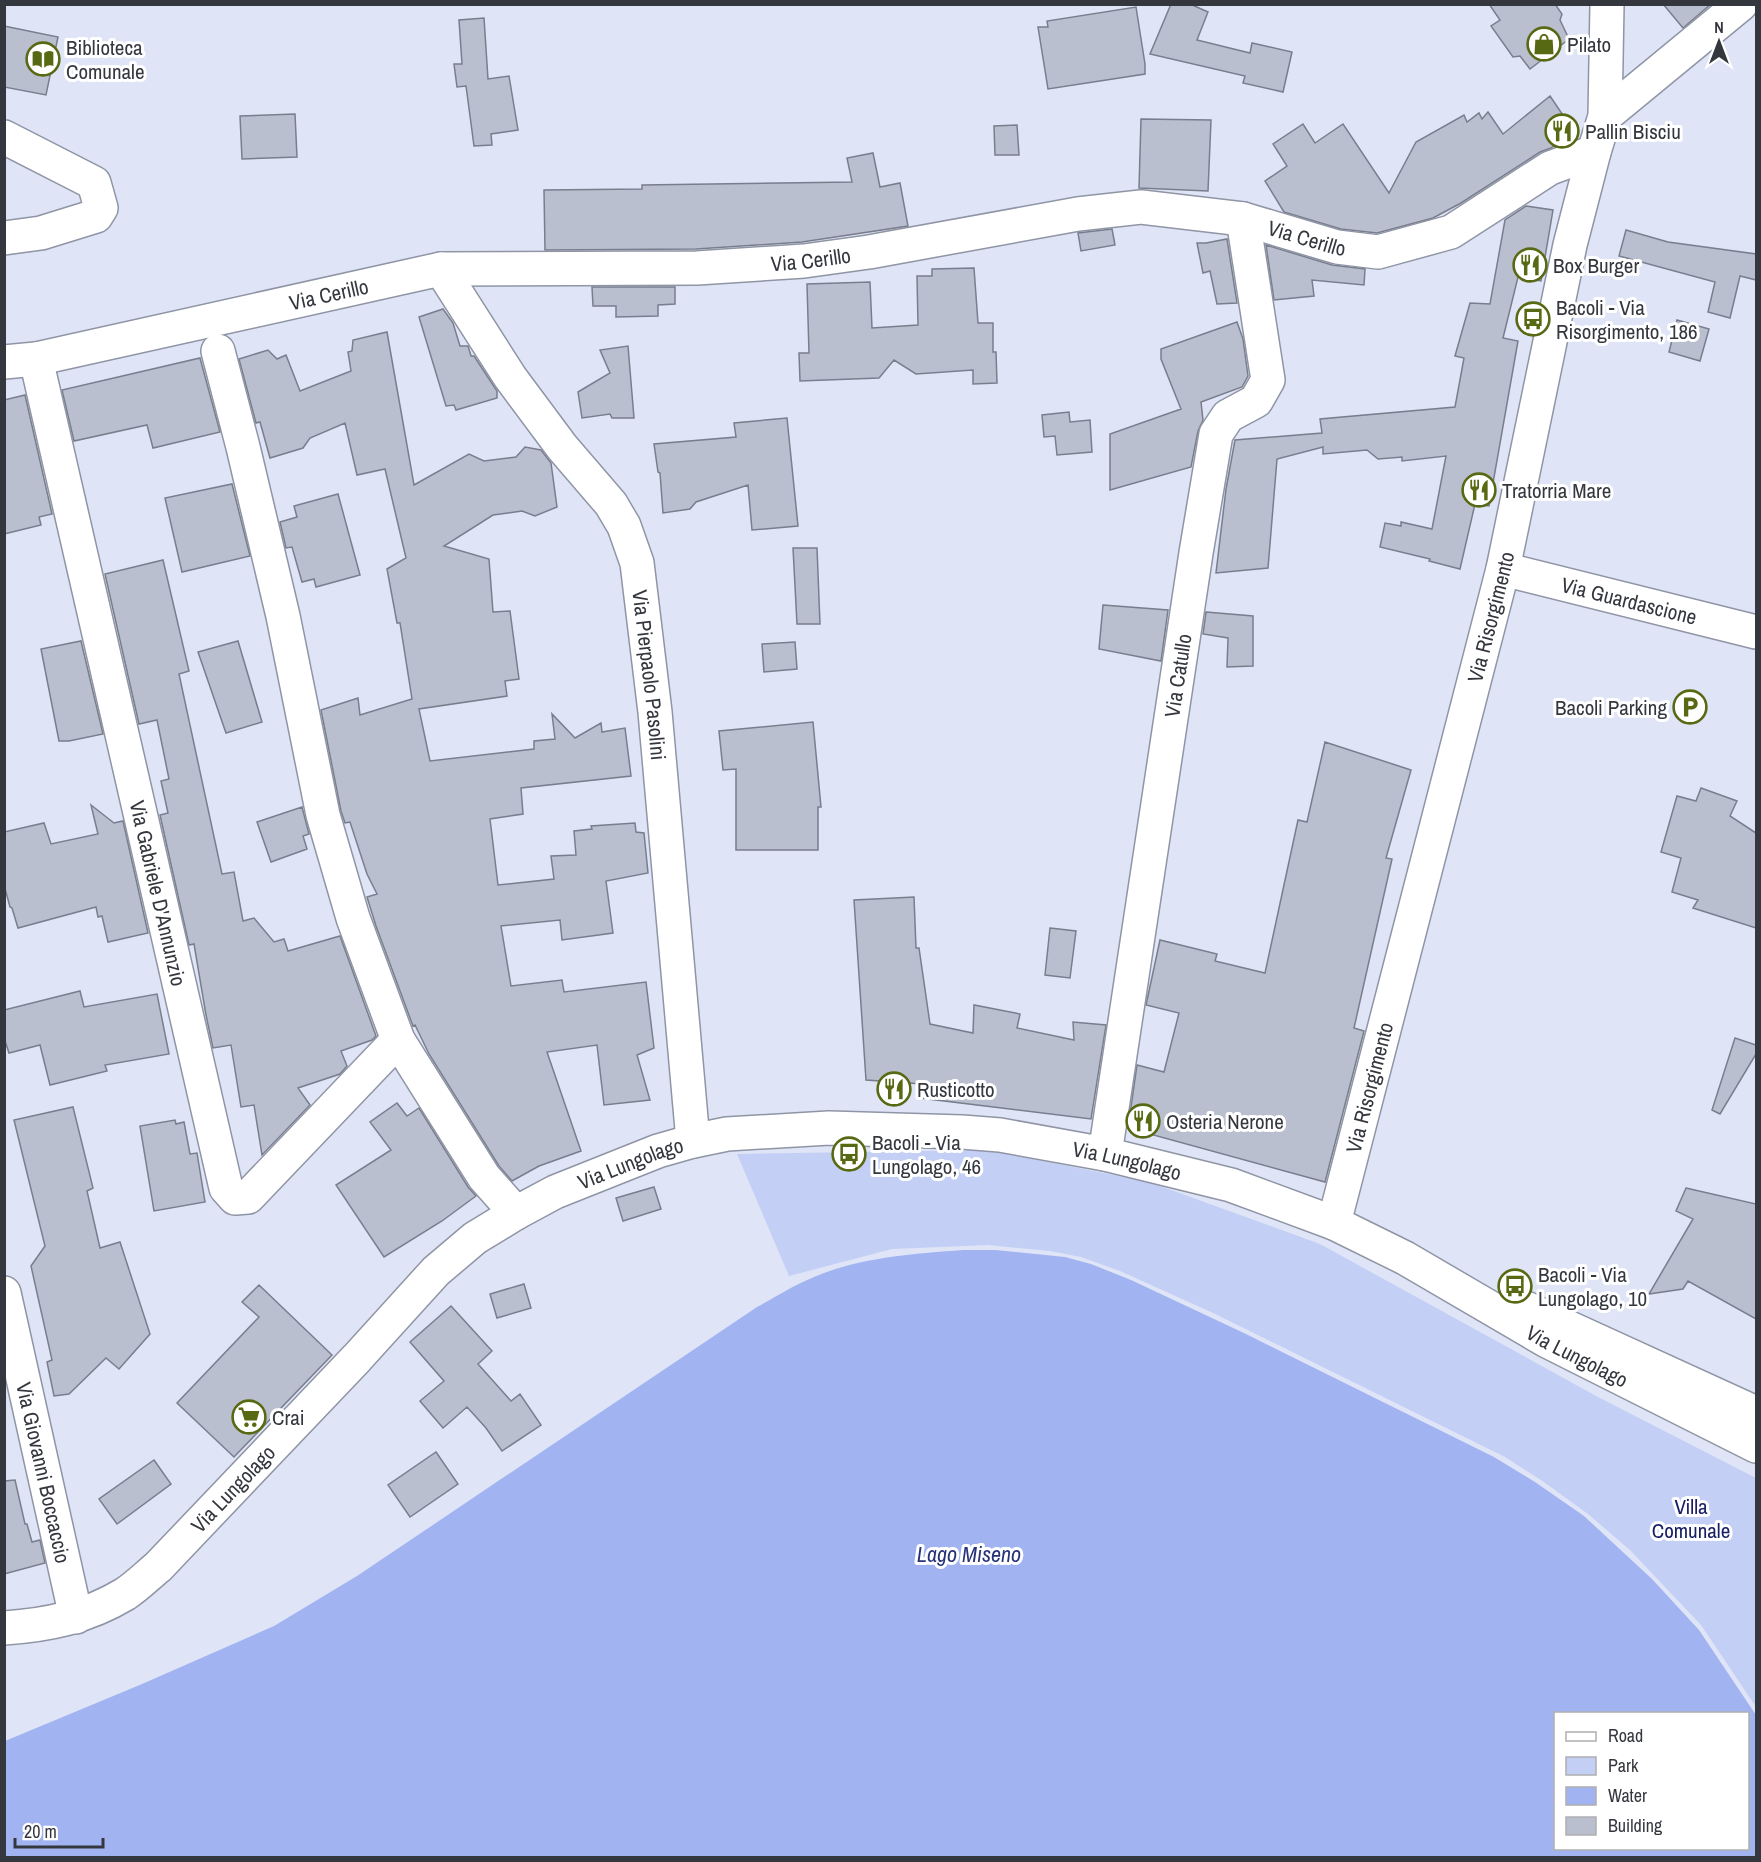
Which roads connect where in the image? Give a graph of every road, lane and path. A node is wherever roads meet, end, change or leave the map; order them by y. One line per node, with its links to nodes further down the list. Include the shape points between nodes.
1 (1607, 4): 3 (street, Via Risorgimento)
2 (1741, 4): 3 (street)
3 (1605, 116): 5 (street, Via Risorgimento)
4 (4, 137): 7 (street, via 94,183 101,208 96,216 42,233)
5 (1594, 152): 6 (street, Via Cerillo, via 1550,168 1451,232 1378,252 1337,247); 11 (street, Via Risorgimento, via 1570,245)
6 (1243, 219): 8 (street, Via Cerillo, via 1141,207 1078,214 804,261 697,268); 15 (street, Via Catullo, via 1268,380 1256,401 1228,416 1216,434)
7 (4, 238)
8 (441, 269): 10 (street, Via Cerillo); 14 (street, Via Pierpaolo Pasolini, via 510,377 611,504 624,526 637,563 655,712)
9 (218, 351): 13 (street, via 283,616 323,815 353,918)
10 (20, 360): 13 (street, Via Gabriele D'Annunzio, via 226,1188 235,1198 248,1197)
11 (1503, 569): 12 (street, Via Guardascione); 17 (street, Via Risorgimento)
12 (1756, 632)
13 (398, 1040): 16 (street, via 484,1177)
14 (693, 1141): 15 (street, Via Lungolago, via 727,1134 829,1128 962,1132); 16 (street, Via Lungolago, via 555,1192)
15 (1105, 1154): 17 (street, Via Lungolago, via 1232,1185)
16 (516, 1213): 22 (street, Via Lungolago, via 475,1238 436,1271 158,1567 125,1593)
17 (1335, 1222): 18 (street, Via Lungolago)
18 (1405, 1258): 20 (street, Via Lungolago, via 1557,1321); 21 (street, Via Lungolago, via 1547,1341)
19 (4, 1293): 22 (street, Via Giovanni Boccaccio)
20 (1756, 1413)
21 (1756, 1446)
22 (76, 1617): 23 (street, Via Lungolago)
23 (4, 1629)

